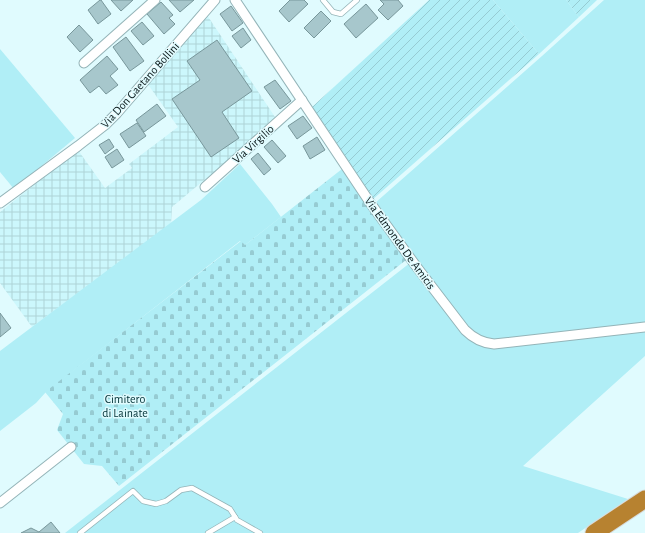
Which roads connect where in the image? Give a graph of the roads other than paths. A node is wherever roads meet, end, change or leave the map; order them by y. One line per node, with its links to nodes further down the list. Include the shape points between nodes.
1 (155, 0): 6 (street)
2 (214, 0): 9 (street, Via Don Gaetano Bollini, via 105,125)
3 (235, 0): 7 (street, Via Edmondo De Amicis)
4 (323, 0): 5 (lane, via 333,12 341,14)
5 (357, 0)
6 (84, 63)
7 (302, 100): 8 (street, Via Virgilio); 10 (street, Via Edmondo De Amicis, via 371,204 472,336 487,344 494,344)
8 (205, 187)
9 (0, 203)
10 (645, 327)
11 (71, 447): 13 (street)
12 (645, 499): 18 (highway)
13 (0, 503)
14 (235, 517): 15 (lane, via 230,509 192,488 181,490 166,501 156,504 143,501 133,491); 16 (lane); 17 (lane)
15 (80, 533)
16 (208, 533)
17 (260, 533)
18 (594, 533)

